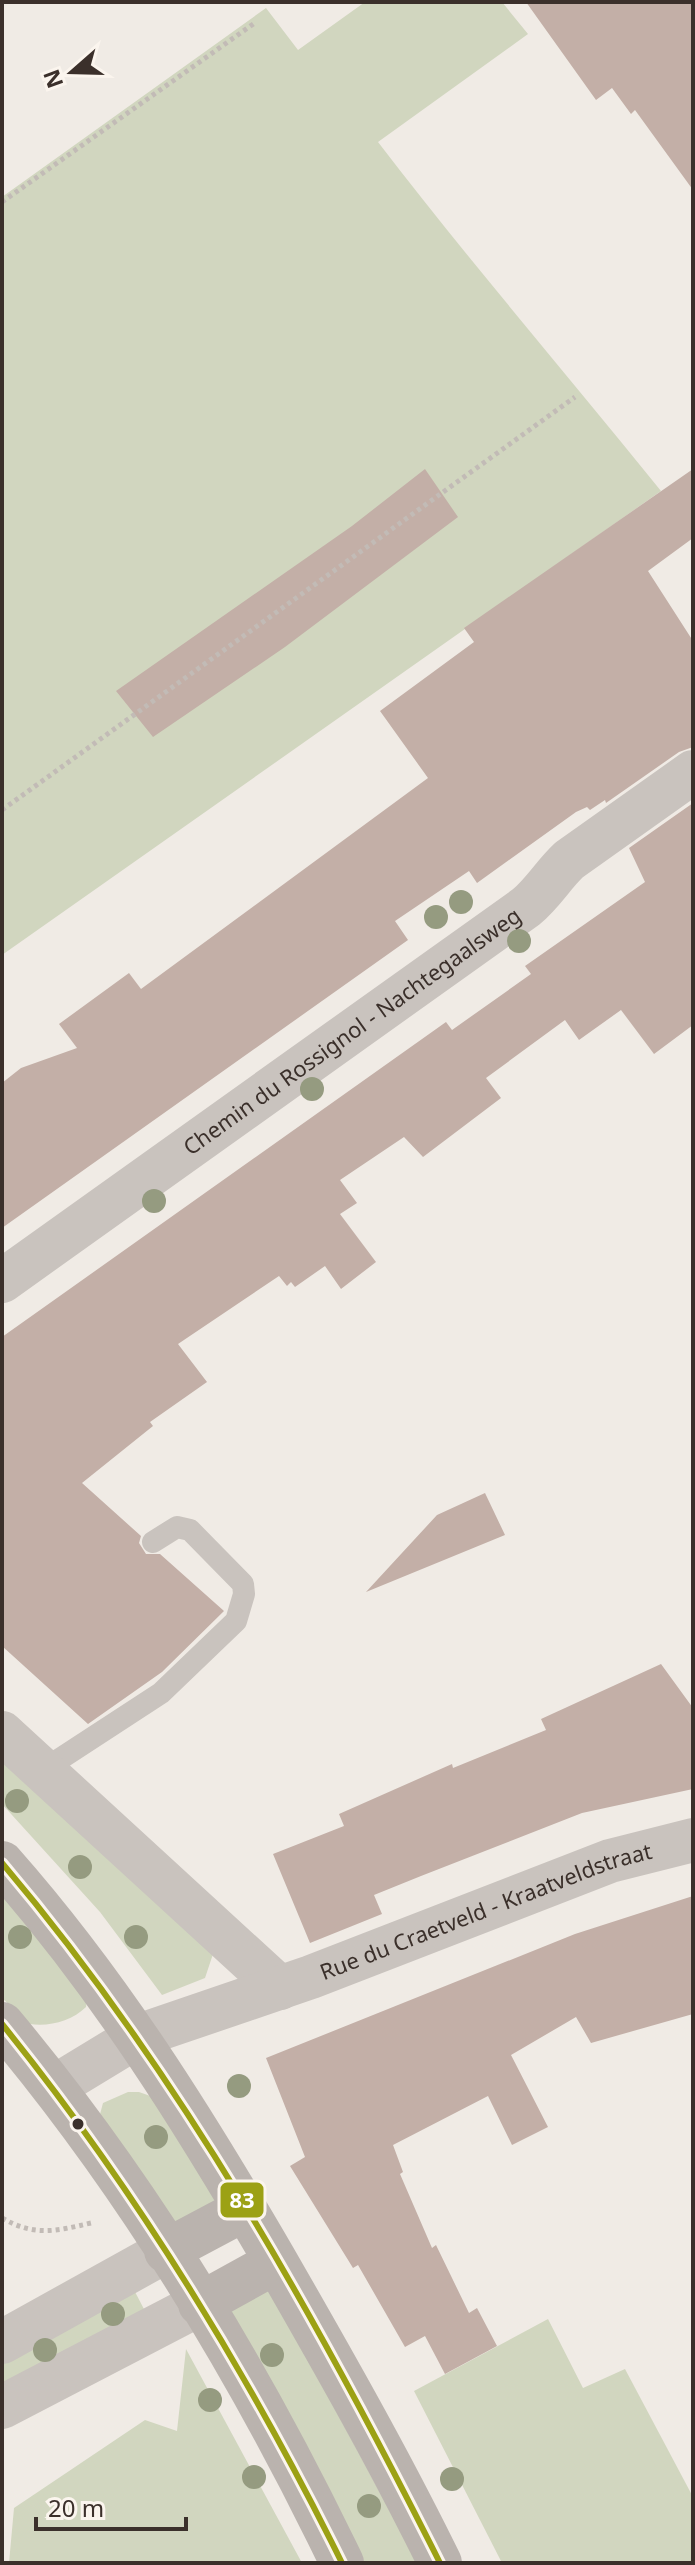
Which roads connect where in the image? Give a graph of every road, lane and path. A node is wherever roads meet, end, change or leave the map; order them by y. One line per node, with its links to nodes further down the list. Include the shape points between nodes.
1 (256, 22): 2 (path)
2 (2, 202)
3 (575, 397): 5 (path)
4 (693, 772): 6 (street, Chemin du Rossignol - Nachtegaalsweg, via 569,860 526,907)
5 (2, 810)
6 (2, 1281)
7 (153, 1542): 9 (lane, via 177,1527 190,1530 243,1584 236,1621 150,1701)
8 (2, 1733): 9 (street)
9 (43, 1770): 12 (street)
10 (693, 1840): 12 (street, Rue du Craetveld - Kraatveldstraat, via 597,1866)
11 (2, 1863): 14 (street)
12 (280, 1988): 14 (street, Rue du Craetveld - Kraatveldstraat)
13 (2, 2024): 15 (street)
14 (138, 2036): 15 (street, Rue du Craetveld - Kraatveldstraat); 16 (street)
15 (54, 2087): 19 (street)
16 (245, 2209): 19 (street); 20 (street)
17 (2, 2218): 18 (path, via 35,2233)
18 (99, 2221)
19 (166, 2251): 21 (street); 22 (street)
20 (276, 2262): 21 (street); 25 (street, via 373,2431)
21 (200, 2304): 23 (street); 24 (street)
22 (2, 2342)
23 (2, 2407)
24 (342, 2563)
25 (440, 2563)

